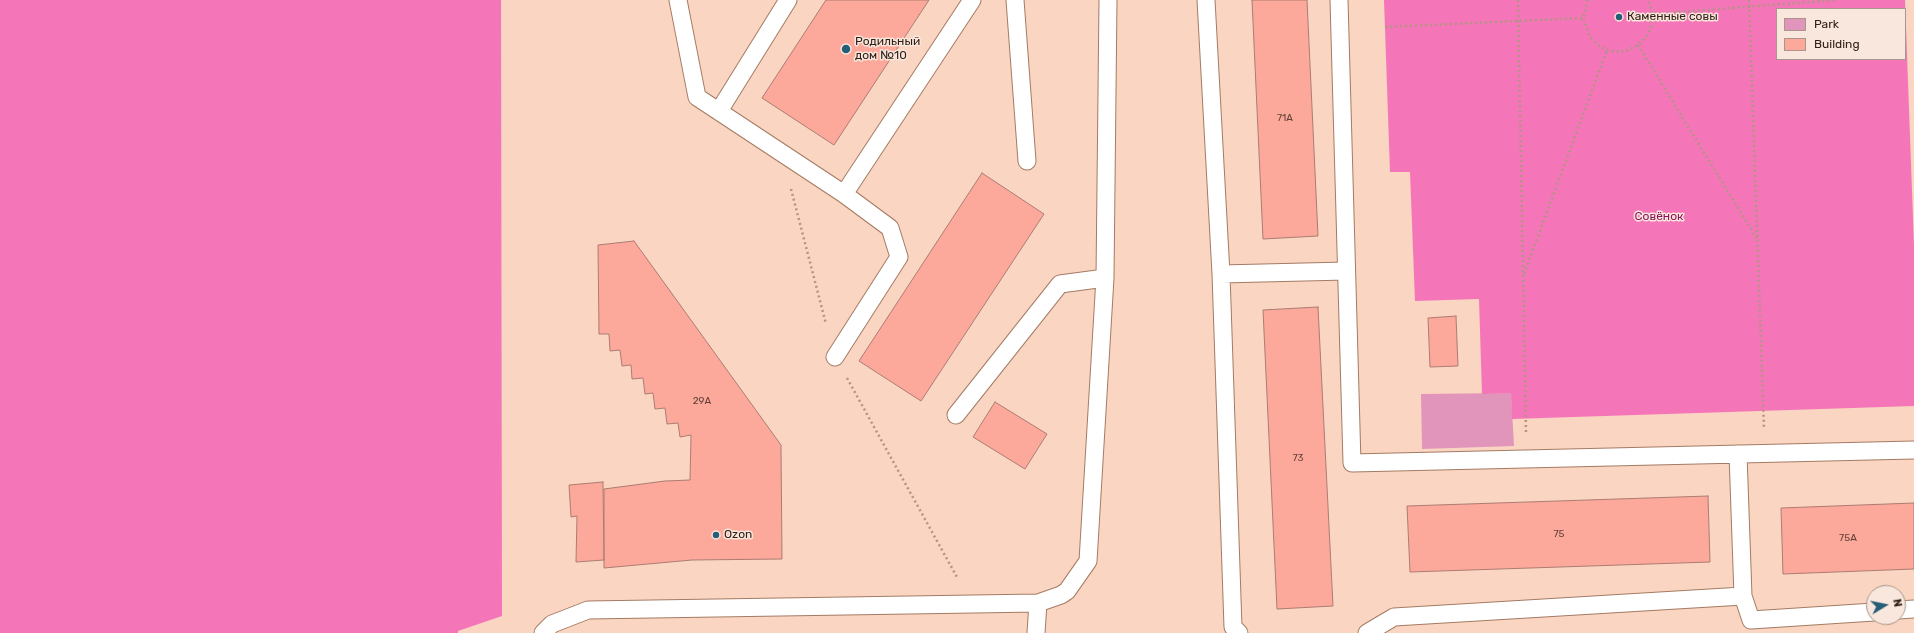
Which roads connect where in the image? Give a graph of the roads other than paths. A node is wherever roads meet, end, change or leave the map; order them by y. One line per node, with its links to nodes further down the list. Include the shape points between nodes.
1 (678, 0): 8 (lane, via 697,97)
2 (788, 0): 8 (lane)
3 (972, 0): 10 (lane)
4 (1015, 0): 9 (lane)
5 (1108, 0): 13 (lane)
6 (1206, 0): 12 (lane)
7 (1339, 0): 11 (lane)
8 (719, 111): 10 (lane)
9 (1027, 161)
10 (844, 194): 14 (lane, via 890,228 899,257)
11 (1346, 271): 12 (lane); 17 (lane, via 1352,463)
12 (1221, 274): 23 (lane, via 1233,627)
13 (1105, 278): 15 (lane, via 1060,284); 19 (lane, via 1088,562 1067,591 1058,597)
14 (835, 357)
15 (956, 415)
16 (1914, 450): 17 (lane)
17 (1738, 454): 18 (lane)
18 (1743, 596): 20 (lane, via 1751,620); 24 (lane, via 1394,617)
19 (1038, 603): 21 (lane, via 588,610 552,624); 22 (lane)
20 (1866, 613)
21 (543, 633)
22 (1036, 633)
23 (1239, 633)
24 (1367, 633)

